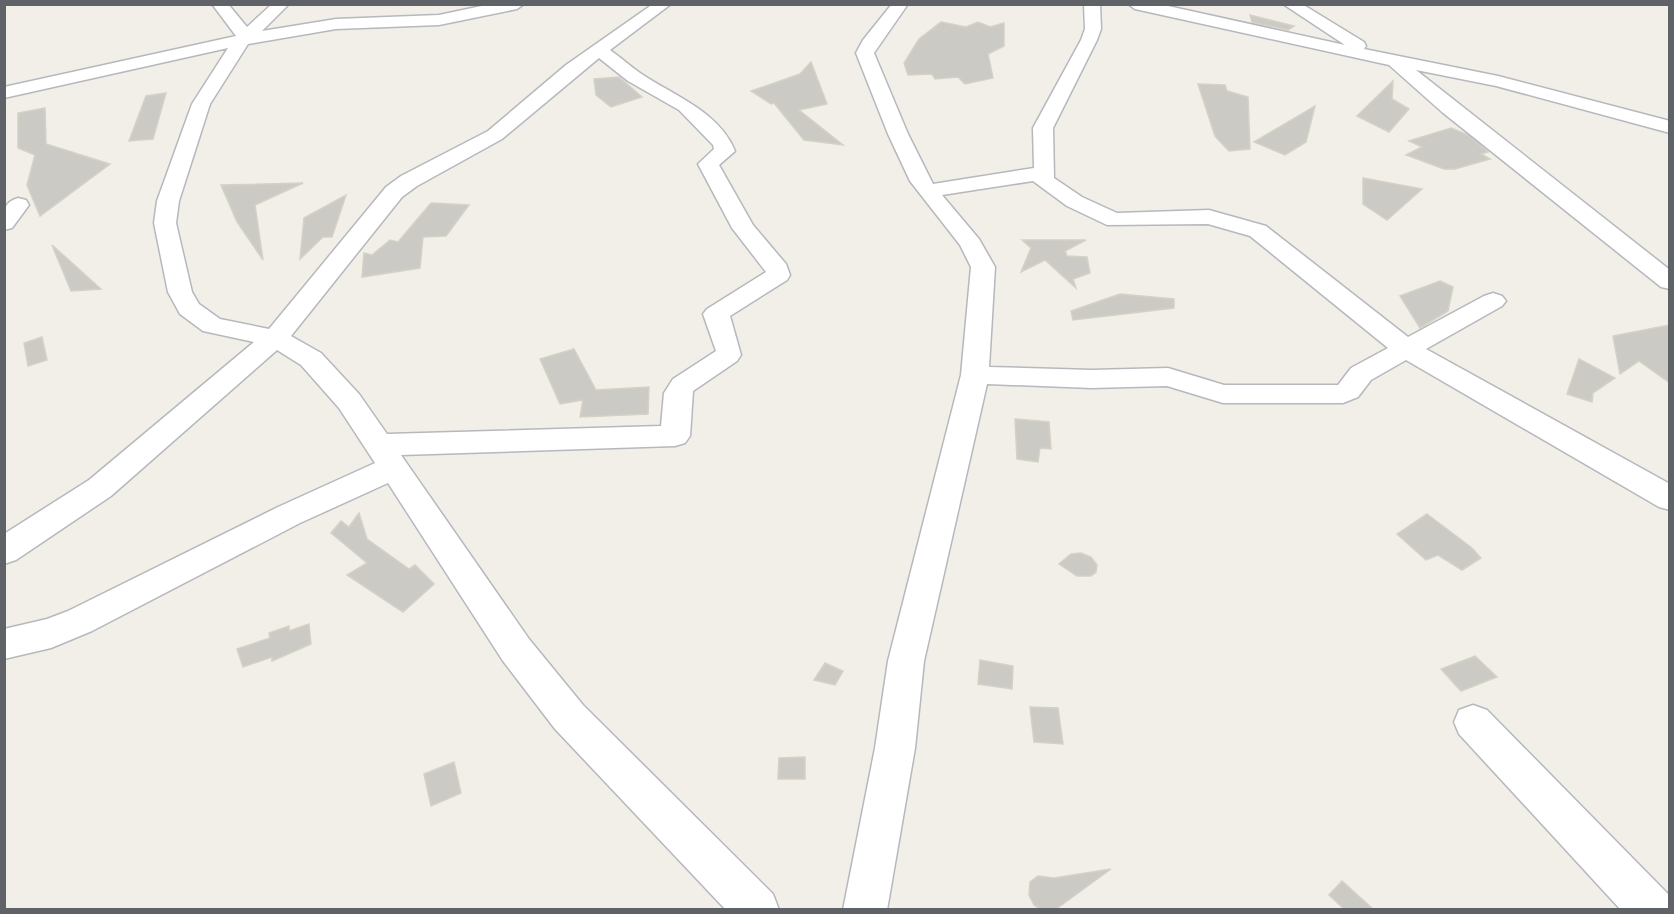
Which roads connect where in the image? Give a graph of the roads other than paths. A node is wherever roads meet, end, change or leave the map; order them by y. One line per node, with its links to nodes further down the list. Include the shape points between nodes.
1 (220, 4): 11 (street)
2 (282, 4): 11 (street)
3 (517, 4): 10 (street, via 439,20)
4 (664, 4): 12 (street)
5 (901, 4): 17 (street, via 865,53 893,124)
6 (1092, 4): 16 (street, via 1093,29 1089,40 1043,128 1045,173)
7 (1135, 4): 13 (street)
8 (1290, 4): 13 (street)
9 (318, 13): 10 (street)
10 (358, 22): 11 (street)
11 (244, 38): 14 (street); 23 (street, via 201,104 168,201 165,223 180,292 189,309 212,325)
12 (599, 49): 21 (street, via 512,123 394,192); 27 (street, via 634,77 686,106 722,143 725,151 708,164 743,228 778,269 778,274 716,314 728,355 683,385 678,393 675,436)
13 (1386, 60): 15 (street, via 1497,81); 20 (street)
14 (4, 93)
15 (1670, 127)
16 (1039, 175): 17 (street); 24 (street, via 1058,191 1115,220 1209,217 1258,231)
17 (928, 191): 26 (street, via 978,253 983,267)
18 (18, 205): 19 (street)
19 (4, 223)
20 (1670, 282)
21 (309, 297): 23 (street); 25 (street)
22 (1493, 301): 24 (street)
23 (274, 338): 25 (street); 29 (street, via 100,488)
24 (1408, 350): 26 (street, via 1361,374 1342,394 1222,393 1168,377); 28 (street)
25 (311, 359): 27 (street, via 349,401)
26 (975, 375): 33 (street, via 906,662 895,748)
27 (386, 456): 30 (street, via 289,515 80,621 51,633); 32 (street, via 516,650 569,717)
28 (1670, 499)
29 (4, 551)
30 (4, 644)
31 (1473, 722): 34 (street)
32 (757, 909)
33 (865, 909)
34 (1652, 909)

